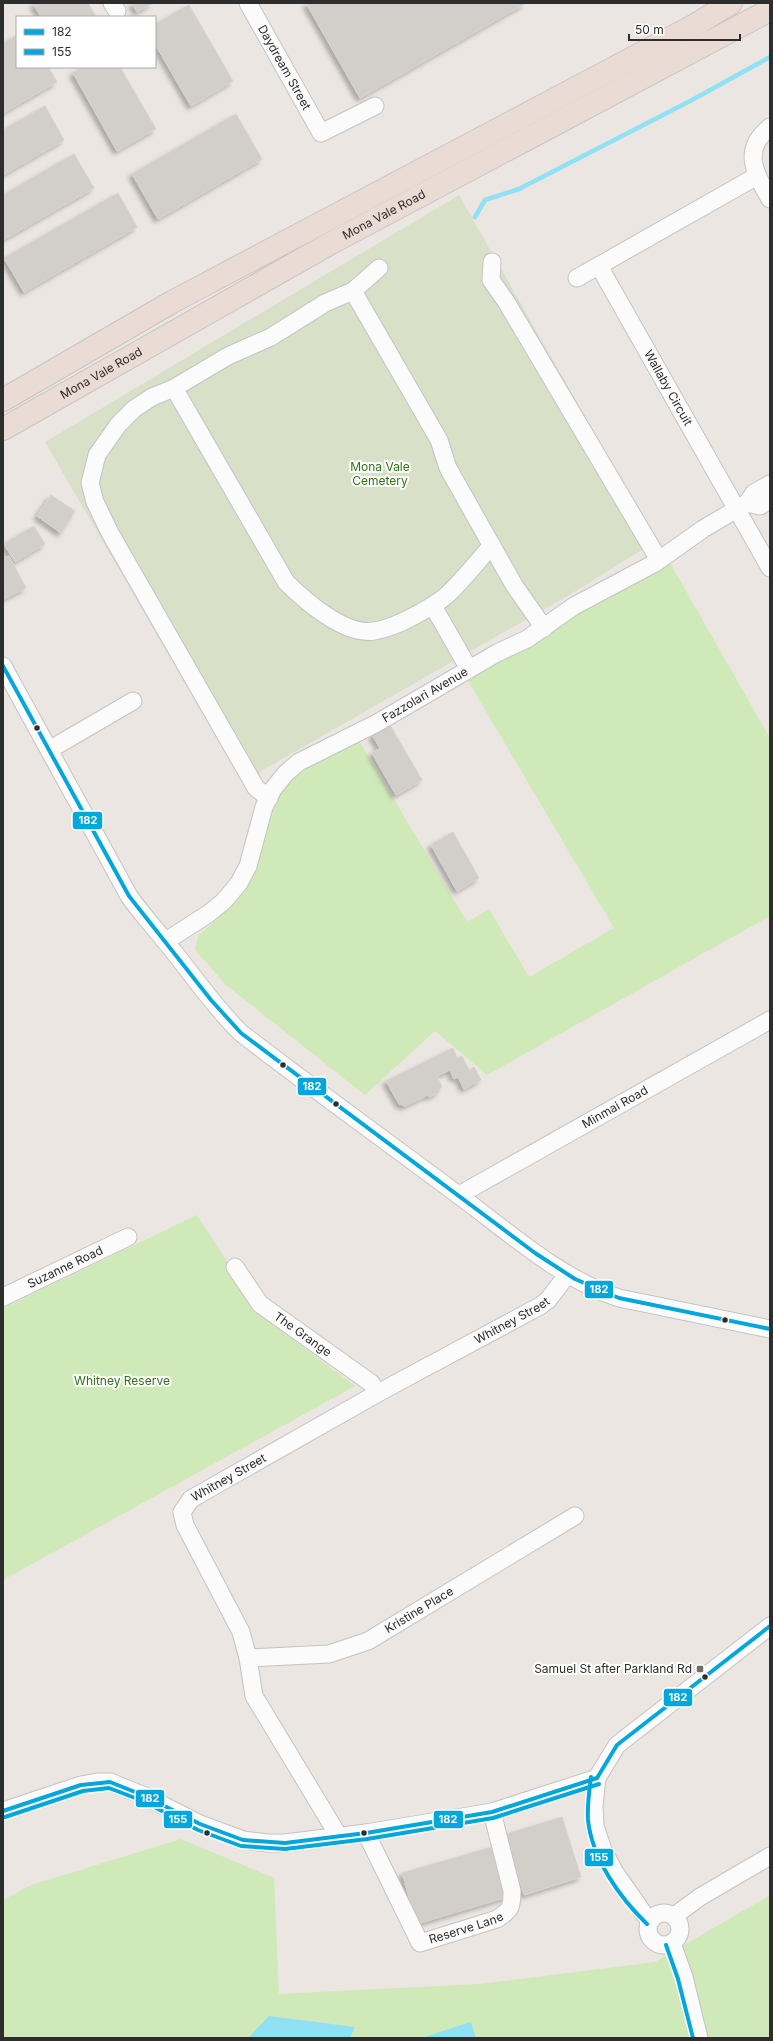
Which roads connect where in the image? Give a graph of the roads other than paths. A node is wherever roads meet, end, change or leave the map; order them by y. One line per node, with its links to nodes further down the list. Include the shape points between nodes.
1 (248, 3): 4 (street, Daydream Street, via 320,133)
2 (731, 3): 14 (highway, Mona Vale Road, via 688,29 172,302)
3 (770, 10): 15 (highway, Mona Vale Road, via 331,243)
4 (375, 106)
5 (770, 127): 6 (street, via 755,144 752,162)
6 (757, 176): 7 (street); 9 (street)
7 (770, 199)
8 (492, 262): 20 (street, via 491,280)
9 (599, 266): 11 (street); 18 (street, Wallaby Circuit)
10 (379, 268): 12 (street)
11 (577, 278)
12 (353, 291): 13 (street, via 324,303 271,337 228,356); 19 (street, via 439,440 448,468)
13 (174, 388): 22 (street, via 274,564 286,582 301,597 322,614 339,623 373,632 399,624); 28 (street, via 134,409 118,425 97,455 90,483 95,502 110,533 256,788)
14 (3, 400)
15 (3, 429)
16 (770, 484): 18 (street, Fazzolari Avenue, via 754,492)
17 (770, 500): 18 (street, Fazzolari Avenue, via 760,506)
18 (742, 506): 20 (street, Fazzolari Avenue); 21 (street, Wallaby Circuit)
19 (492, 545): 22 (street, via 447,595); 23 (street, via 514,585)
20 (659, 560): 23 (street, Fazzolari Avenue, via 574,606)
21 (770, 568)
22 (432, 606): 25 (street)
23 (544, 628): 25 (street, Fazzolari Avenue)
24 (3, 666): 27 (street)
25 (469, 670): 28 (street, Fazzolari Avenue, via 377,723 299,762 286,773)
26 (133, 701): 27 (street)
27 (49, 750): 29 (street, via 129,896)
28 (269, 798): 29 (street, Fazzolari Avenue, via 264,807 248,866 239,883 214,910)
29 (166, 941): 31 (street, via 241,1033)
30 (770, 1020): 31 (street, Minmai Road)
31 (459, 1195): 34 (street)
32 (128, 1237): 35 (street, Suzanne Road)
33 (235, 1267): 37 (street, The Grange, via 260,1304 371,1383)
34 (567, 1275): 36 (street, via 619,1298); 37 (street, Whitney Street, via 548,1300 540,1306)
35 (3, 1297)
36 (770, 1328)
37 (378, 1393): 40 (street, Whitney Street, via 191,1499 182,1512 186,1525 241,1632)
38 (575, 1516): 40 (street, Kristine Place, via 368,1641 329,1654)
39 (770, 1626): 41 (street, via 617,1746)
40 (248, 1658): 45 (street, Whitney Street, via 254,1696)
41 (597, 1778): 43 (street); 48 (street, via 595,1826 603,1850 614,1871)
42 (3, 1811): 45 (street, via 81,1785 110,1782 145,1796 174,1813 243,1840 268,1844)
43 (492, 1812): 44 (street); 44 (street, Reserve Lane, via 512,1891 512,1904 507,1912 497,1918 420,1943)
44 (366, 1833): 45 (street)
45 (338, 1836)
46 (770, 1856): 47 (street, via 700,1896)
47 (674, 1916): 48 (street, via 662,1913); 49 (street, via 681,1930)
48 (651, 1920): 49 (street, via 648,1930 652,1940 661,1945)
49 (672, 1943): 50 (street, via 684,1976)
50 (700, 2038)

